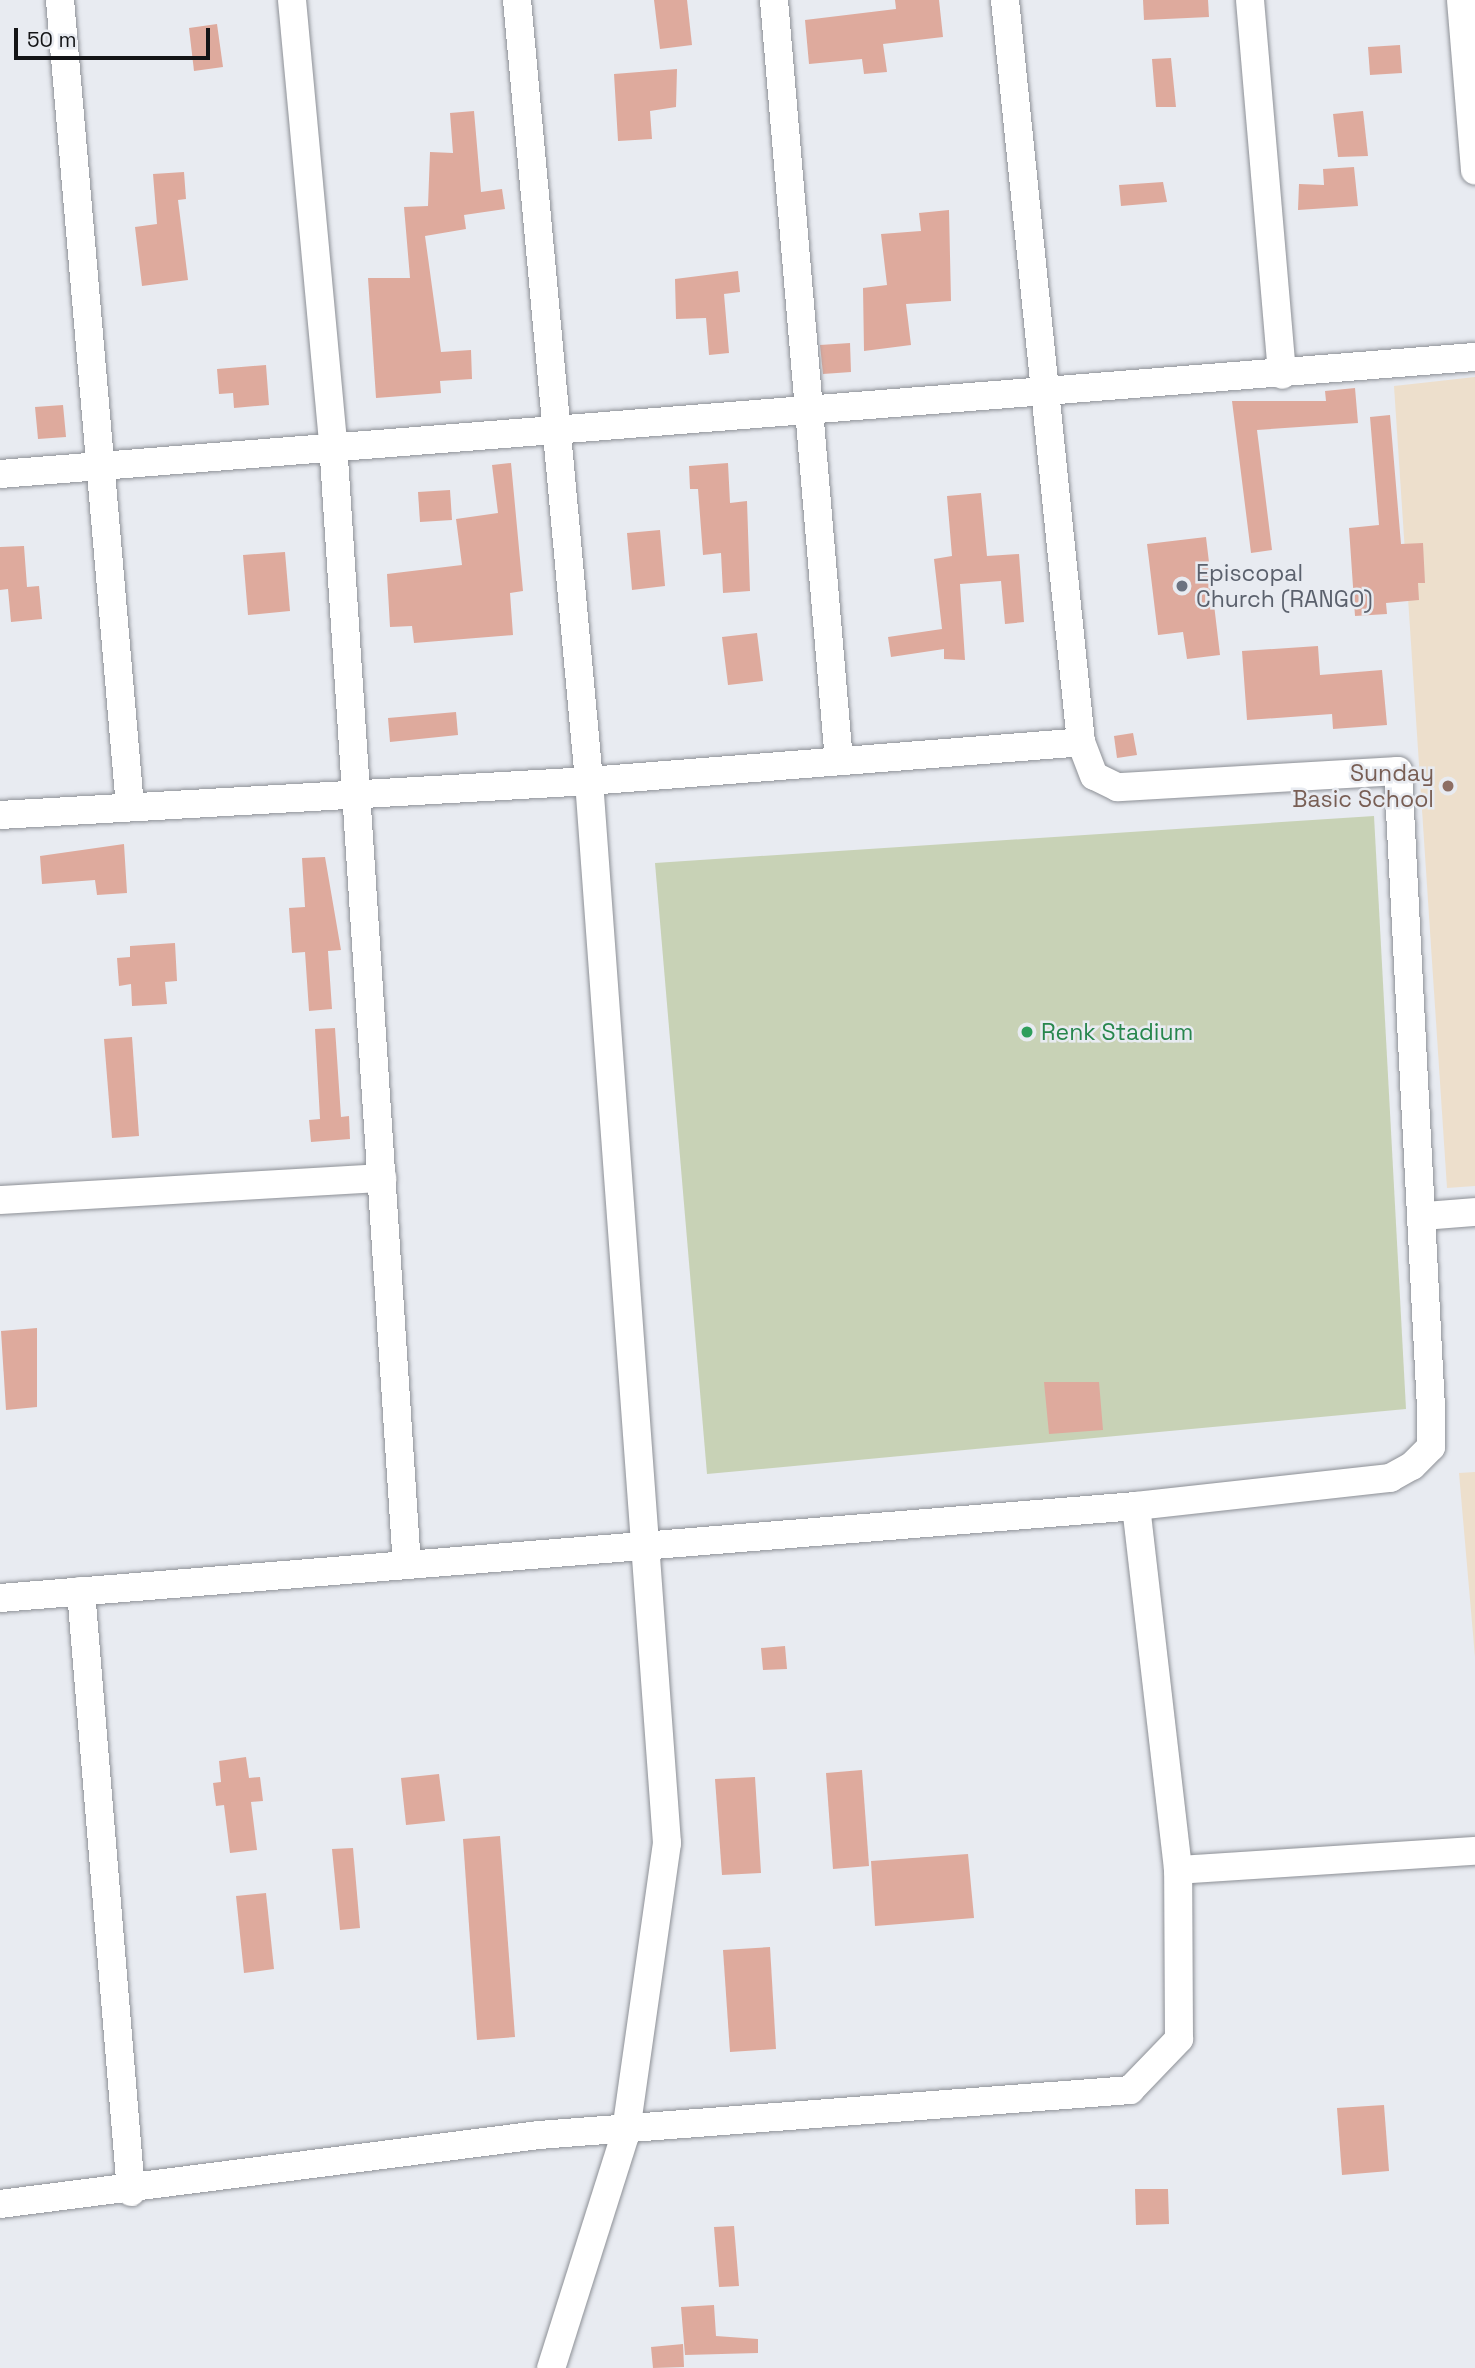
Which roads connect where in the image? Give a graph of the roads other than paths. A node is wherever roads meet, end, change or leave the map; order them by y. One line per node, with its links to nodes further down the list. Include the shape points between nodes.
1 (60, 0): 15 (street)
2 (292, 0): 14 (street)
3 (517, 0): 13 (street)
4 (774, 0): 12 (street)
5 (1005, 0): 11 (street)
6 (1250, 0): 10 (street)
7 (1461, 0): 8 (street)
8 (1475, 170)
9 (1475, 357): 10 (street)
10 (1282, 375): 11 (street)
11 (1043, 393): 12 (street); 17 (street)
12 (809, 414): 13 (street); 18 (street)
13 (554, 426): 14 (street); 19 (street)
14 (333, 443): 15 (street); 20 (street)
15 (99, 465): 16 (street); 21 (street)
16 (0, 474)
17 (1081, 742): 18 (street); 26 (street, via 1094,776 1117,787 1398,771)
18 (839, 761): 19 (street)
19 (589, 781): 20 (street); 28 (street)
20 (358, 793): 21 (street); 23 (street)
21 (130, 806): 22 (street)
22 (0, 815)
23 (383, 1178): 24 (street); 29 (street)
24 (0, 1200)
25 (1475, 1212): 26 (street)
26 (1424, 1216): 27 (street, via 1430,1447 1412,1466 1390,1478)
27 (1136, 1506): 28 (street); 33 (street)
28 (647, 1545): 29 (street); 34 (street, via 667,1843)
29 (407, 1565): 30 (street)
30 (81, 1591): 31 (street); 35 (street)
31 (0, 1598)
32 (1475, 1852): 33 (street)
33 (1178, 1870): 34 (street, via 1179,2039 1129,2091)
34 (626, 2132): 35 (street, via 539,2135); 37 (street)
35 (131, 2192): 36 (street)
36 (0, 2204)
37 (551, 2368)

